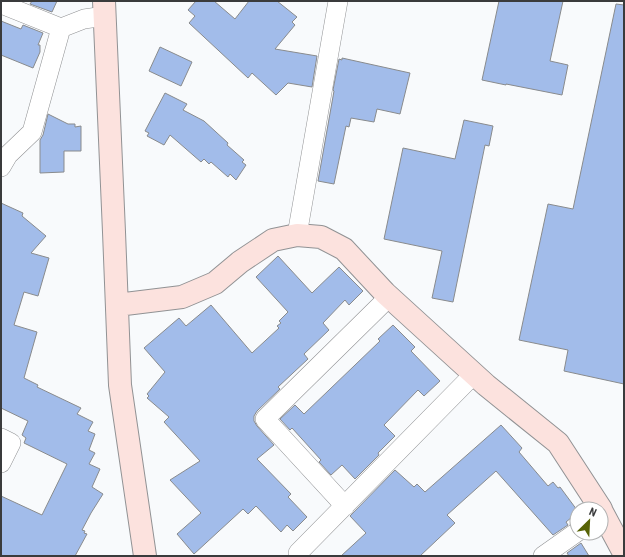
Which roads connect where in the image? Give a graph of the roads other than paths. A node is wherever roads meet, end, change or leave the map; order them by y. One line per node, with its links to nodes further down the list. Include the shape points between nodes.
1 (338, 1): 6 (street)
2 (1, 4): 4 (street)
3 (104, 9): 4 (street); 8 (street)
4 (61, 28): 5 (street, via 32,132 8,155)
5 (1, 167)
6 (297, 235): 7 (street, via 321,237 344,249); 8 (street, via 273,240 215,283 182,297)
7 (389, 297): 9 (street); 13 (street, via 265,419)
8 (117, 305): 18 (street, via 120,385)
9 (474, 374): 12 (street, via 558,443); 13 (street)
10 (1, 438): 11 (street, via 11,443)
11 (1, 464)
12 (594, 501)
13 (345, 506): 17 (street)
14 (609, 526): 16 (street)
15 (569, 538): 19 (street)
16 (624, 553)
17 (298, 555)
18 (145, 556)
19 (543, 556)

